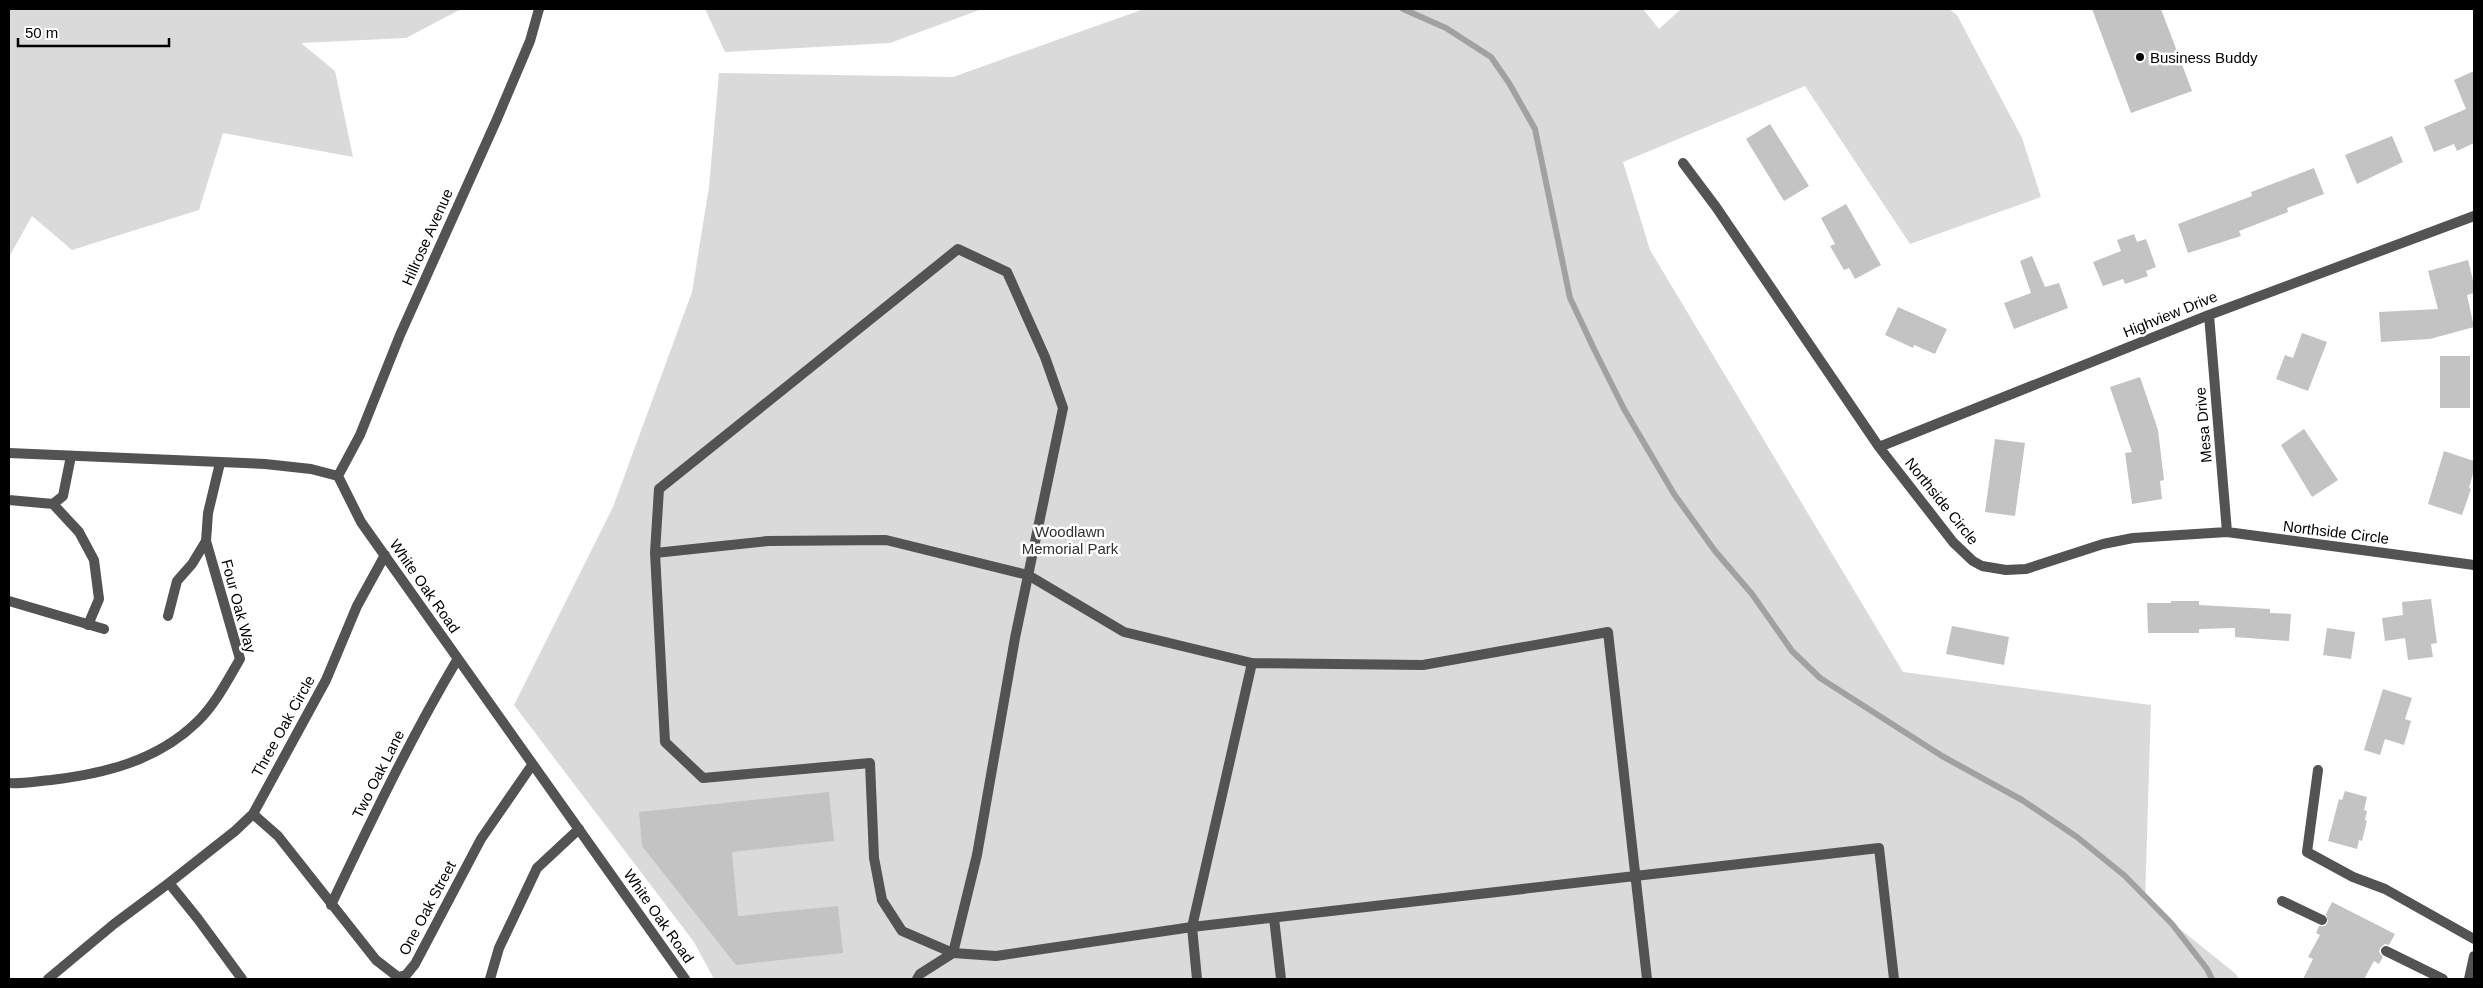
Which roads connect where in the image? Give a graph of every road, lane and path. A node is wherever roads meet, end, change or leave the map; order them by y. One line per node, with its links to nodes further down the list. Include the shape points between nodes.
1 (539, 9): 9 (street, Hillrose Avenue, via 530,41 497,119 400,334 360,435)
2 (1683, 163): 5 (street, Northside Circle)
3 (2474, 216): 4 (street, Highview Drive)
4 (2209, 315): 5 (street, Highview Drive); 12 (street, Mesa Drive)
5 (1880, 447): 12 (street, Northside Circle, via 1964,554 1993,569 2026,569 2103,544 2133,538)
6 (9, 453): 7 (street)
7 (72, 456): 8 (street); 11 (street, via 63,496)
8 (220, 463): 9 (street, via 311,469); 13 (street, Four Oak Way, via 208,513)
9 (338, 476): 15 (street, White Oak Road, via 361,522)
10 (9, 500): 11 (street)
11 (53, 504): 20 (street, via 79,532 94,560 99,599)
12 (2227, 532): 16 (street, Northside Circle)
13 (206, 541): 19 (street, via 177,581); 26 (street, Four Oak Way, via 240,660 214,702 179,738 119,767 89,775)
14 (655, 552): 17 (street, via 768,541 886,540); 17 (street, via 659,489 958,249 1006,272 1045,357 1062,408); 38 (street, via 665,742 703,778 870,764 874,858 882,900 902,931)
15 (385, 555): 22 (street, White Oak Road); 27 (street, Three Oak Circle, via 357,606 326,680)
16 (2474, 565)
17 (1028, 575): 23 (street, via 1124,632); 38 (street, via 996,736 977,855)
18 (9, 601): 20 (street)
19 (168, 616)
20 (88, 625): 21 (street)
21 (104, 629)
22 (457, 660): 24 (street, White Oak Road); 32 (street, Two Oak Lane, via 384,793)
23 (1252, 663): 29 (street, via 1423,664 1608,632); 35 (street)
24 (532, 765): 28 (street, White Oak Road); 32 (street, One Oak Street, via 481,839 415,964 406,975 398,977 376,960)
25 (2318, 770): 36 (street, via 2307,852 2353,877 2385,889)
26 (9, 783)
27 (253, 814): 30 (street, Three Oak Circle); 32 (street, One Oak Street, via 278,836)
28 (579, 829): 42 (street, via 537,868 500,948); 43 (street, White Oak Road)
29 (1634, 876): 33 (street); 47 (street); 48 (street, via 1880,848)
30 (169, 882): 40 (street, Three Oak Circle); 41 (street)
31 (2282, 901): 34 (street)
32 (331, 905)
33 (1274, 918): 35 (street); 46 (street)
34 (2322, 920)
35 (1192, 927): 38 (street, via 996,956); 45 (street)
36 (2474, 939)
37 (2386, 951): 49 (street)
38 (953, 953): 44 (street, via 920,974)
39 (2474, 960): 50 (street)
40 (48, 979)
41 (242, 979)
42 (490, 979)
43 (684, 979)
44 (918, 979)
45 (1197, 979)
46 (1281, 979)
47 (1647, 979)
48 (1894, 979)
49 (2443, 979)
50 (2469, 979)

